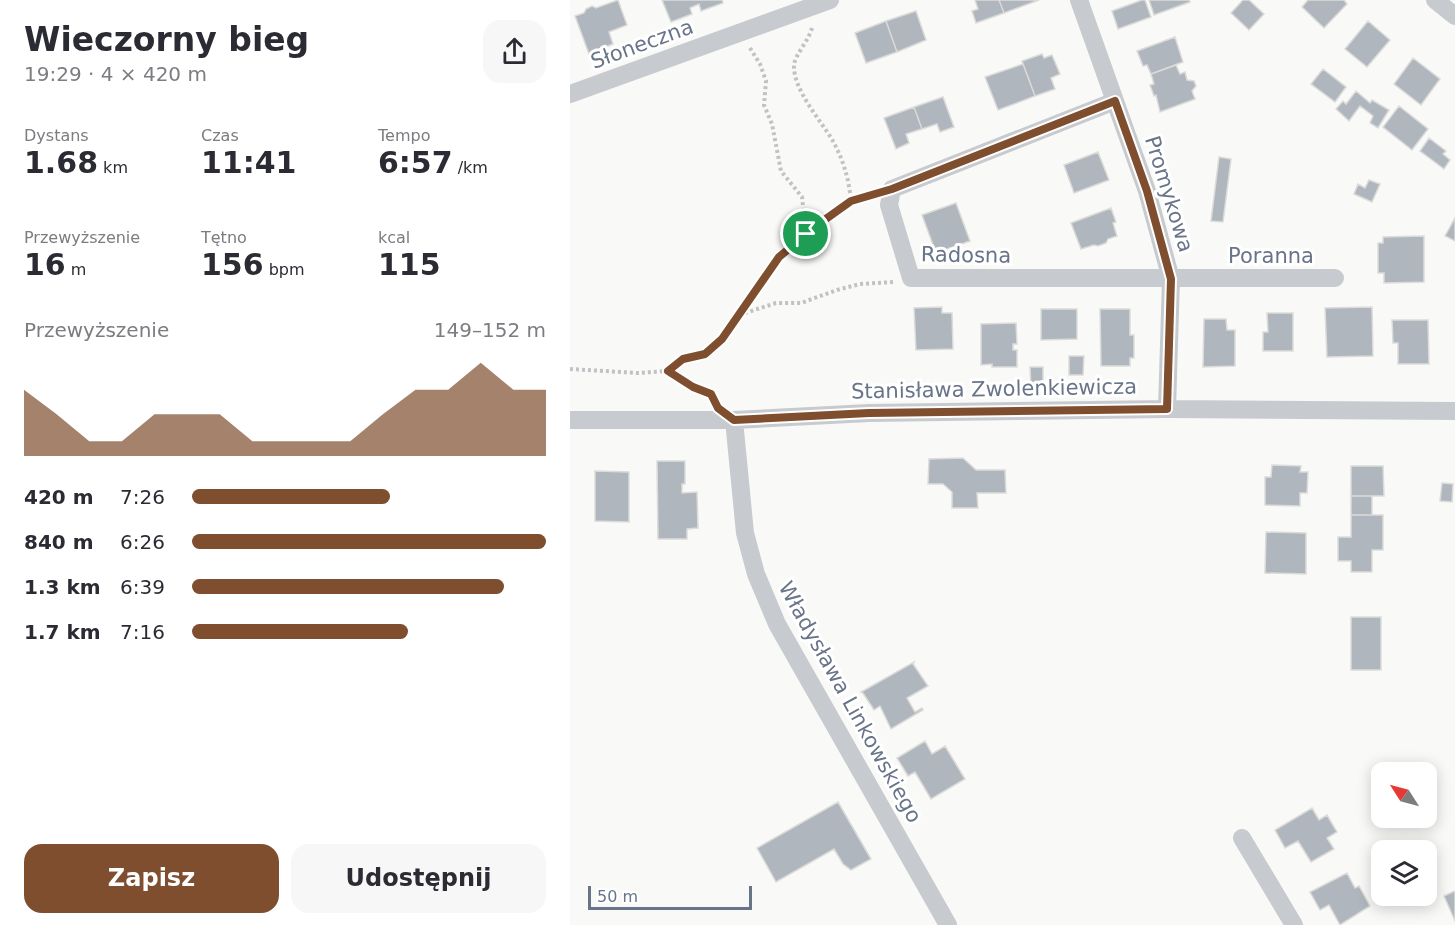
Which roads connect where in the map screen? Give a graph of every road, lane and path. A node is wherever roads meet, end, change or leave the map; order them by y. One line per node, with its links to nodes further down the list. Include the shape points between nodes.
1 (1079, 0): 7 (street, Promykowa)
2 (1435, 0): 4 (street)
3 (824, 2): 5 (street, Słoneczna); 9 (path, via 794,64 805,100 835,145 847,172)
4 (1455, 16)
5 (743, 32): 6 (street, Słoneczna); 10 (path, via 766,81 764,105 781,171 802,197)
6 (570, 94)
7 (1115, 101): 8 (street); 13 (street, Promykowa, via 1147,191)
8 (892, 189): 9 (path); 11 (street, Radosna, via 889,205)
9 (851, 201): 10 (path)
10 (806, 234): 14 (path, via 779,257)
11 (911, 278): 13 (street, Radosna); 14 (path, via 887,284 860,284 801,303 776,303)
12 (1335, 278): 13 (street, Poranna)
13 (1171, 279): 17 (street, Promykowa)
14 (738, 316): 16 (path, via 722,339 705,354 683,359)
15 (570, 369): 16 (path)
16 (668, 371): 20 (path, via 711,394 718,408)
17 (1167, 409): 18 (street, Stanisława Zwolenkiewicza); 20 (street, Stanisława Zwolenkiewicza, via 869,413)
18 (1455, 411)
19 (570, 420): 20 (street, Stanisława Zwolenkiewicza)
20 (734, 420): 22 (street, Władysława Linkowskiego, via 745,533 756,574 777,624)
21 (1242, 838): 23 (street)
22 (948, 925)
23 (1294, 925)

